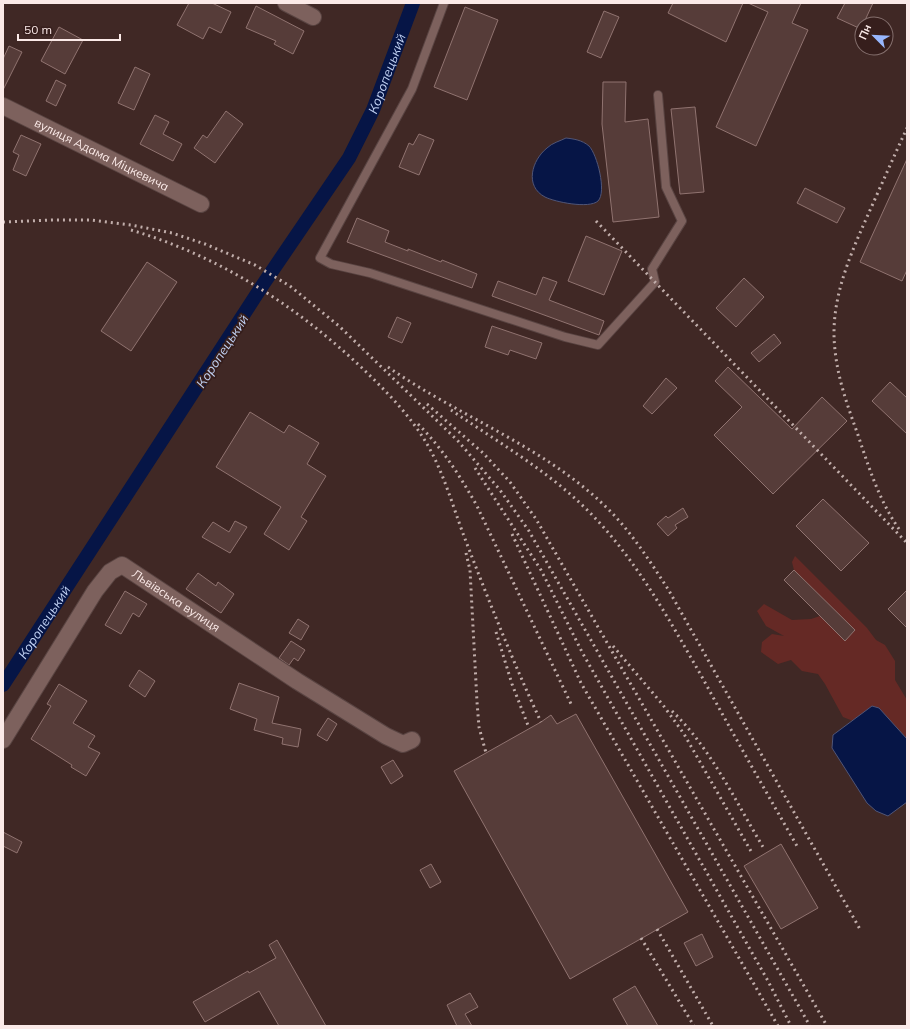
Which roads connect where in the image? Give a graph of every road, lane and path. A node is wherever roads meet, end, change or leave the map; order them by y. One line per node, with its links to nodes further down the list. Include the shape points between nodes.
1 (286, 3): 3 (street)
2 (444, 3): 4 (lane, via 412,89 320,258 331,264 598,345 655,282 652,269 682,221 666,187)
3 (313, 17)
4 (658, 96)
5 (3, 106): 6 (street, вулиця Адама Міцкевича)
6 (201, 204)
7 (3, 740): 8 (street, Львівська вулиця, via 95,591 110,572 122,565 297,681 386,736 403,744)
8 (412, 740)

